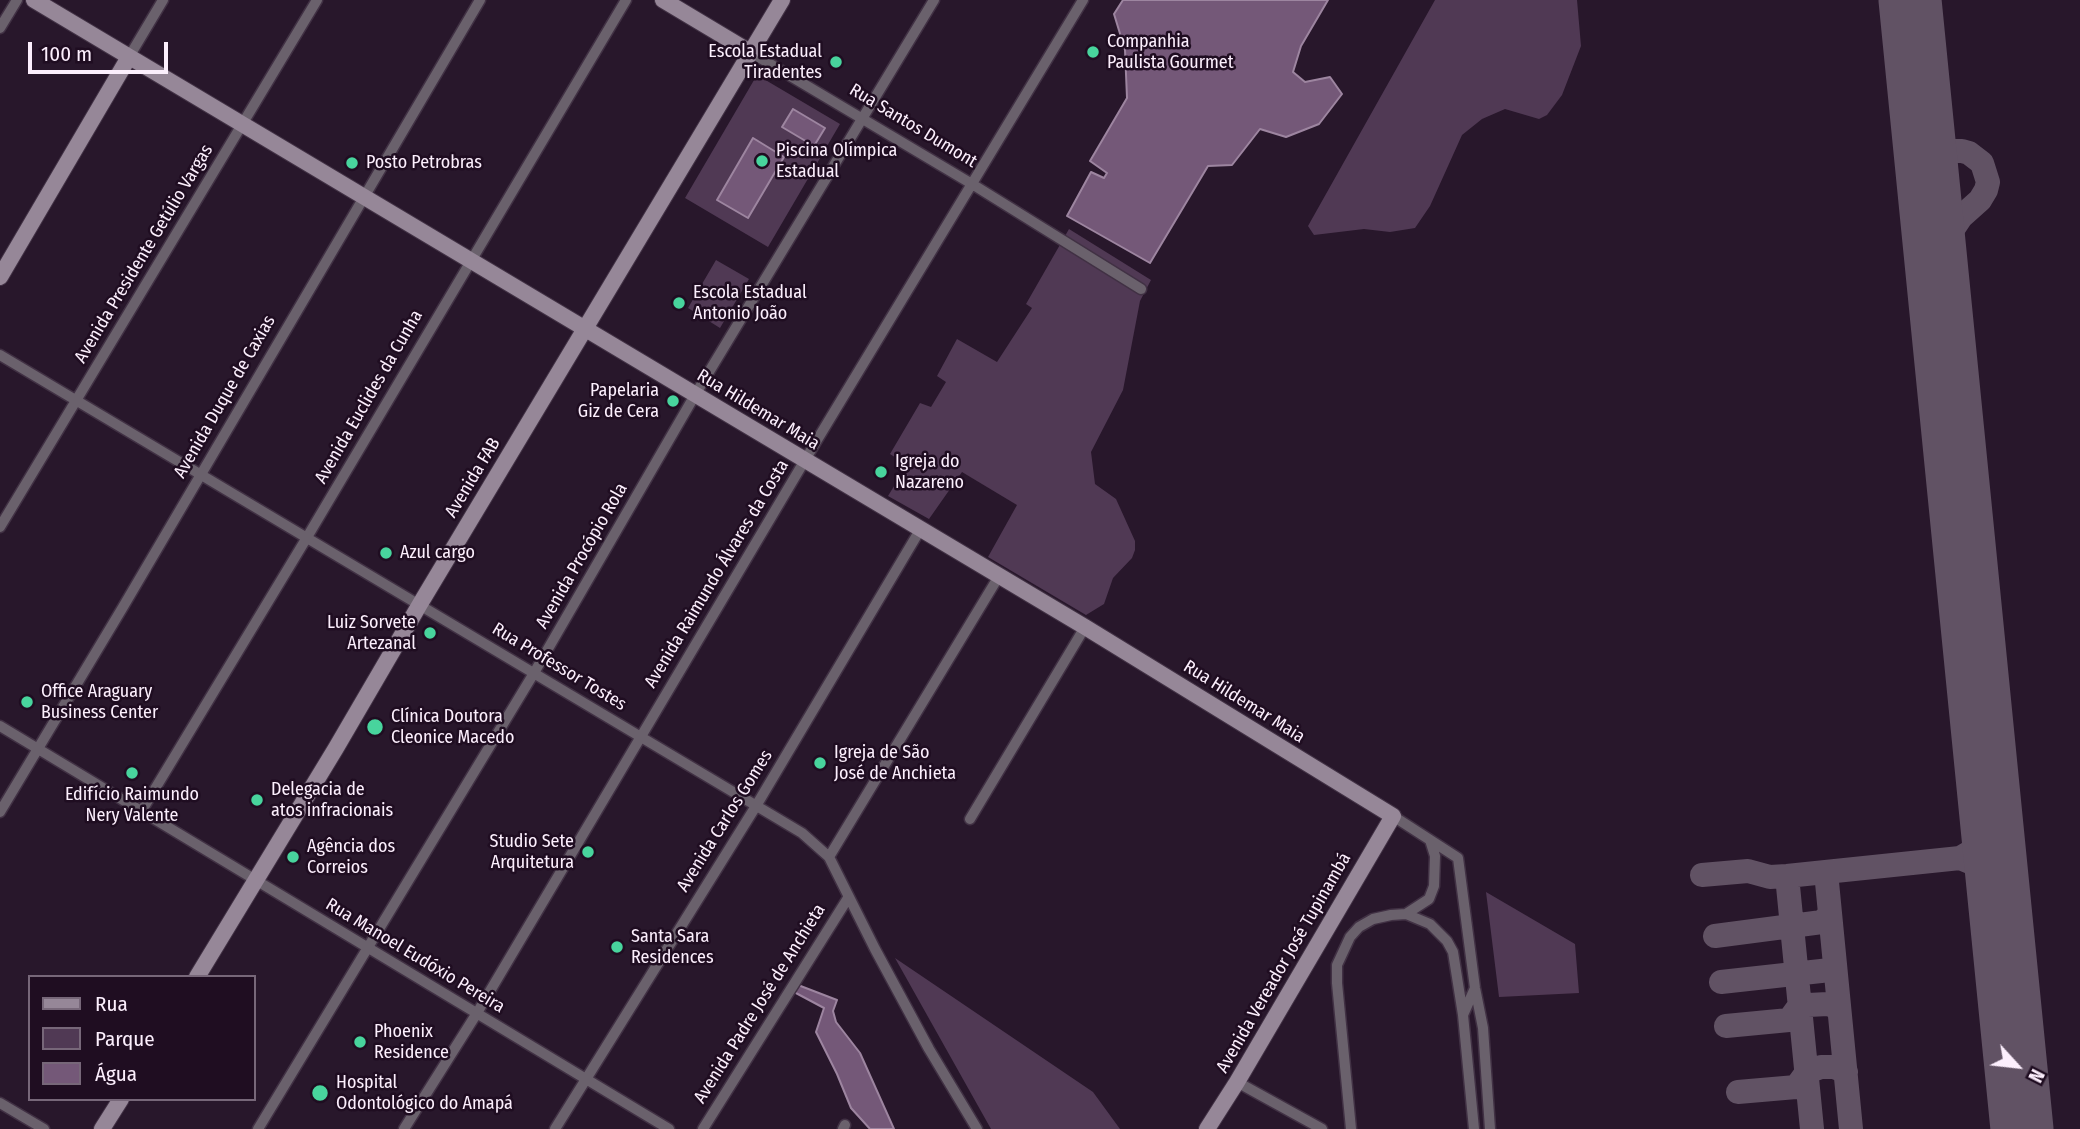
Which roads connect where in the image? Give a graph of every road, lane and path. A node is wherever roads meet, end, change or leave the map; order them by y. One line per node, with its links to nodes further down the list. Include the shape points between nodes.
1 (17, 0): 11 (street)
2 (34, 0): 13 (main road, Rua Hildemar Maia)
3 (163, 0): 13 (street)
4 (317, 0): 15 (street, Avenida Presidente Getúlio Vargas)
5 (480, 0): 17 (street, Avenida Duque de Caxias)
6 (626, 0): 18 (street, Avenida Euclides da Cunha)
7 (663, 0): 12 (main road, Rua Santos Dumont)
8 (782, 0): 12 (main road, Avenida FAB)
9 (934, 0): 14 (street, Avenida Procópio Rola)
10 (1083, 0): 16 (street, Avenida Raimundo Álvares da Costa)
11 (0, 28)
12 (750, 52): 14 (street, Rua Santos Dumont); 21 (main road, Avenida FAB)
13 (129, 57): 15 (main road, Rua Hildemar Maia); 19 (main road)
14 (863, 119): 16 (street, Rua Santos Dumont); 23 (street, Avenida Procópio Rola)
15 (243, 124): 17 (main road, Rua Hildemar Maia); 24 (street, Avenida Presidente Getúlio Vargas)
16 (972, 184): 20 (street, Rua Santos Dumont); 25 (street, Avenida Raimundo Álvares da Costa)
17 (364, 195): 18 (main road, Rua Hildemar Maia); 26 (street, Avenida Duque de Caxias)
18 (470, 261): 21 (main road, Rua Hildemar Maia); 29 (street, Avenida Euclides da Cunha)
19 (0, 277)
20 (1140, 289)
21 (584, 329): 23 (main road, Rua Hildemar Maia); 31 (main road, Avenida FAB)
22 (0, 355): 24 (street, Rua Professor Tostes)
23 (695, 395): 25 (main road, Rua Hildemar Maia); 33 (street, Avenida Procópio Rola)
24 (76, 400): 26 (street, Rua Professor Tostes); 27 (street, Avenida Presidente Getúlio Vargas)
25 (805, 460): 28 (main road, Rua Hildemar Maia); 35 (street, Avenida Raimundo Álvares da Costa)
26 (200, 475): 29 (street, Rua Professor Tostes); 36 (street, Avenida Duque de Caxias)
27 (0, 527)
28 (920, 530): 30 (main road, Rua Hildemar Maia); 37 (street, Avenida Carlos Gomes)
29 (306, 539): 31 (street, Rua Professor Tostes); 39 (street, Avenida Euclides da Cunha)
30 (999, 576): 32 (main road, Rua Hildemar Maia); 43 (street)
31 (419, 604): 33 (street, Rua Professor Tostes); 44 (main road, Avenida FAB)
32 (1085, 627): 40 (main road, Rua Hildemar Maia); 41 (street)
33 (534, 673): 35 (street, Rua Professor Tostes); 47 (street, Avenida Procópio Rola)
34 (0, 726): 36 (street, Rua Manoel Eudóxio Pereira)
35 (641, 737): 37 (street, Rua Professor Tostes); 50 (street, Avenida Raimundo Álvares da Costa)
36 (38, 749): 38 (street, Avenida Duque de Caxias); 39 (street, Rua Manoel Eudóxio Pereira)
37 (755, 806): 43 (street, Rua Professor Tostes, via 784,821); 52 (street, Avenida Carlos Gomes)
38 (0, 812)
39 (141, 812): 44 (street, Rua Manoel Eudóxio Pereira)
40 (1393, 816): 42 (street, Rua Hildemar Maia); 53 (main road, Avenida Vereador José Tupinambá)
41 (970, 819)
42 (1430, 840): 46 (street, via 1435,856 1434,887 1429,898); 49 (street, Rua Hildemar Maia, via 1458,858)
43 (829, 857): 45 (street, Rua Professor Tostes)
44 (256, 881): 47 (street, Rua Manoel Eudóxio Pereira); 48 (main road, Avenida FAB)
45 (848, 898): 62 (street, Avenida Padre José de Anchieta); 63 (street, Rua Professor Tostes)
46 (1406, 914): 51 (street, via 1430,924 1447,941 1453,952); 66 (street, via 1373,919 1359,928 1337,965)
47 (369, 948): 50 (street, Rua Manoel Eudóxio Pereira); 58 (street, Avenida Procópio Rola)
48 (198, 975)
49 (1475, 988): 51 (street); 68 (street, via 1483,1028)
50 (477, 1013): 52 (street, Rua Manoel Eudóxio Pereira); 59 (street, Avenida Raimundo Álvares da Costa)
51 (1463, 1015): 67 (street)
52 (586, 1079): 60 (street, Avenida Carlos Gomes); 61 (street, Rua Manoel Eudóxio Pereira)
53 (1237, 1082): 64 (main road, Avenida Vereador José Tupinambá); 65 (street)
54 (120, 1101): 57 (main road)
55 (0, 1103): 56 (street)
56 (44, 1129)
57 (102, 1129)
58 (258, 1129)
59 (404, 1129)
60 (555, 1129)
61 (669, 1129)
62 (703, 1129)
63 (977, 1129)
64 (1207, 1129)
65 (1322, 1129)
66 (1351, 1129)
67 (1474, 1129)
68 (1490, 1129)

